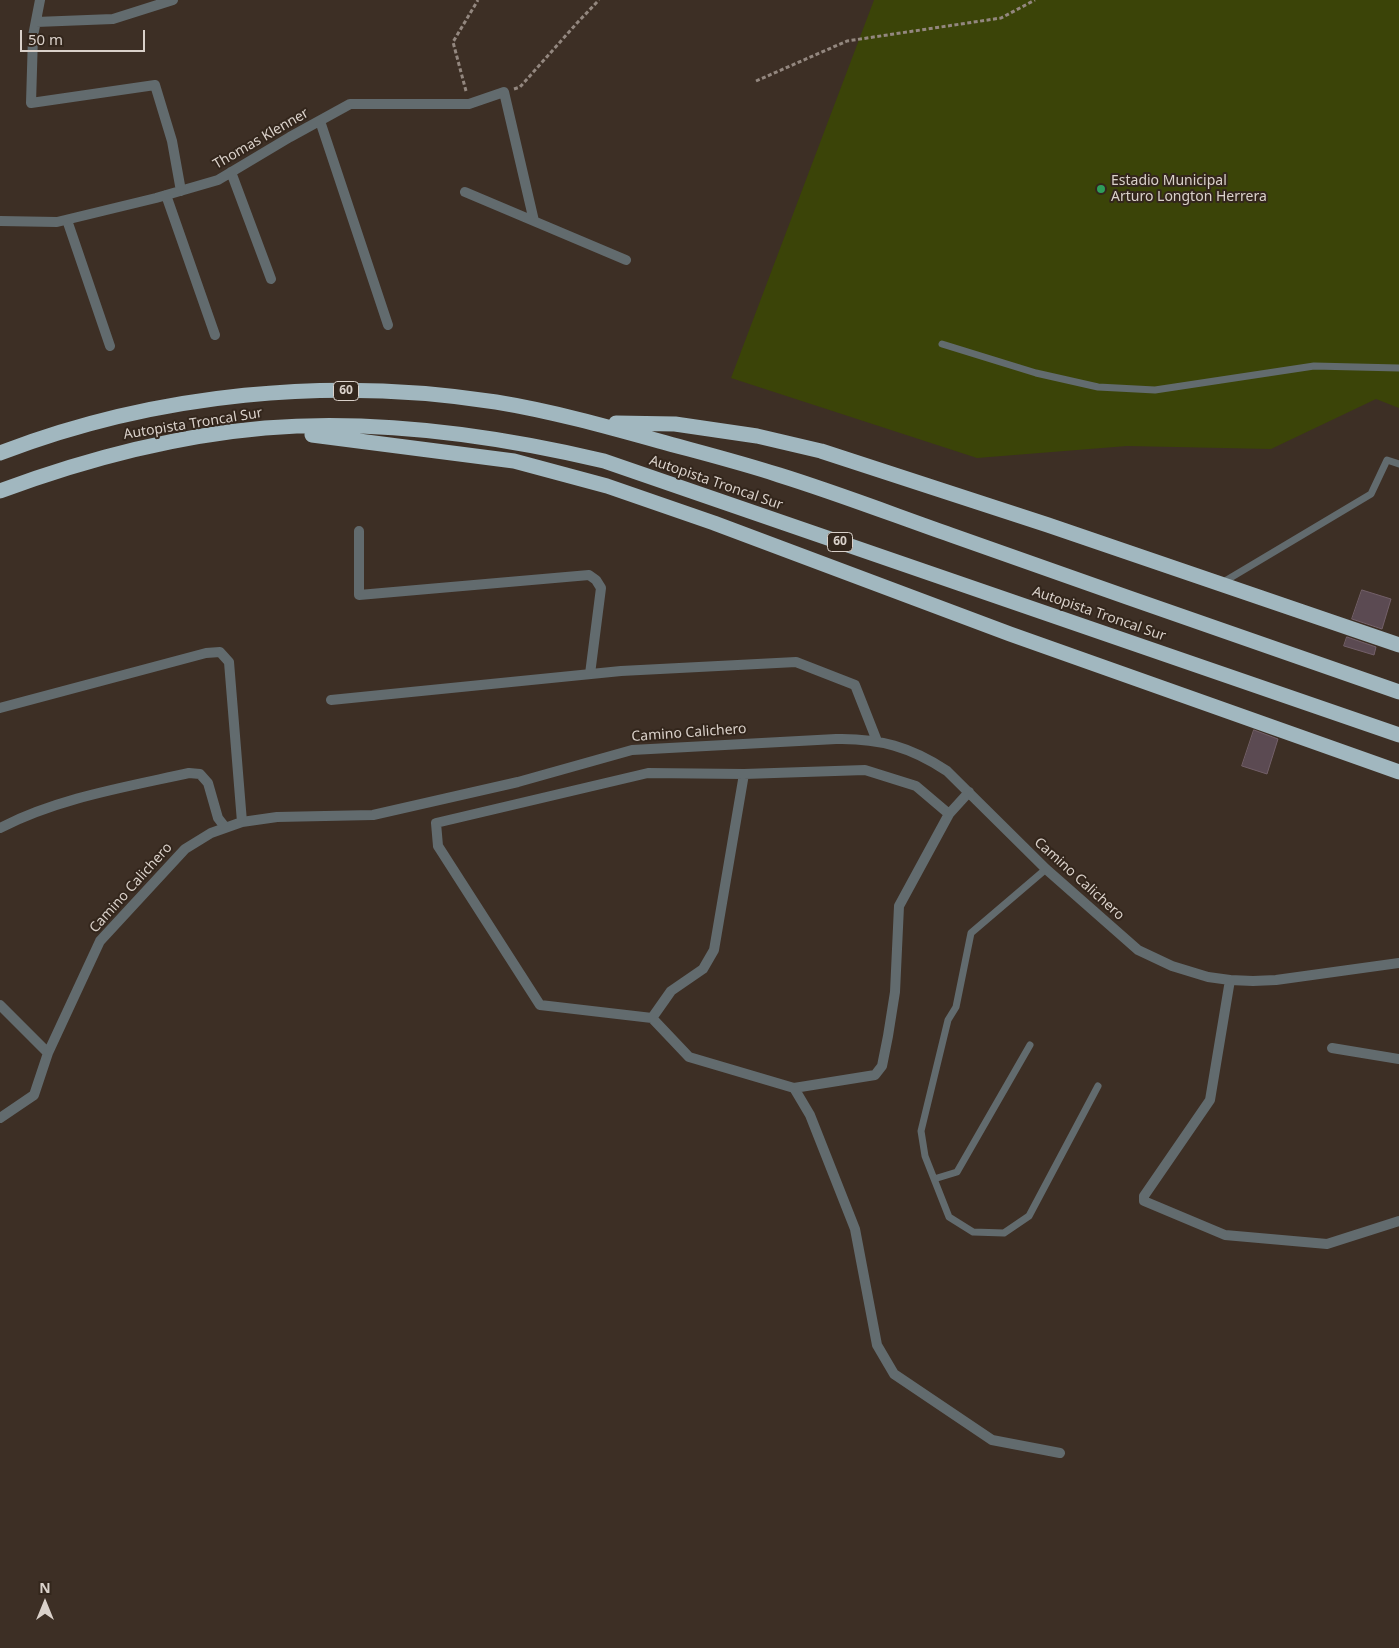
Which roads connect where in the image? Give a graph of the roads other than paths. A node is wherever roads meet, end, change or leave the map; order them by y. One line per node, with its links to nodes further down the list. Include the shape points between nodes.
1 (40, 0): 3 (street)
2 (173, 0): 3 (street, via 113,19)
3 (36, 22): 6 (street, via 31,103 155,85 172,141)
4 (320, 121): 5 (street, Thomas Klenner); 11 (street, Thomas Klenner, via 350,104 469,104 504,92); 14 (street)
5 (231, 172): 6 (street, Thomas Klenner, via 218,180); 13 (street)
6 (181, 191): 8 (street, Thomas Klenner)
7 (465, 192): 11 (street)
8 (166, 195): 9 (street, Thomas Klenner); 15 (street)
9 (67, 220): 10 (street, Thomas Klenner); 17 (street)
10 (0, 221)
11 (534, 221): 12 (street)
12 (626, 260)
13 (272, 279)
14 (388, 325)
15 (215, 335)
16 (942, 344): 18 (lane, via 1036,373 1098,387 1155,390 1314,366)
17 (110, 346)
18 (1399, 368)
19 (595, 423): 21 (highway, Autopista Troncal Sur / 60, via 529,408 446,396 395,392 294,392 234,397 145,411 57,433); 25 (highway, via 675,424 757,436 820,451); 28 (highway, Autopista Troncal Sur / 60, via 778,474)
20 (266, 428): 23 (highway, Autopista Troncal Sur / 60, via 128,451 83,462); 31 (highway, Autopista Troncal Sur / 60, via 430,431 518,442 604,461); 33 (highway, via 514,461 607,486)
21 (0, 453)
22 (1399, 464): 25 (lane, via 1387,460 1371,494)
23 (0, 491)
24 (359, 531): 27 (street, via 359,595 589,575 600,588)
25 (1220, 584): 26 (highway)
26 (1399, 645)
27 (590, 674): 29 (street); 32 (street, via 796,662 855,685)
28 (1399, 692)
29 (331, 700)
30 (0, 708): 37 (street, via 220,652 229,662)
31 (1399, 735)
32 (877, 741): 35 (street, Camino Calichero, via 896,745 931,760); 37 (street, Camino Calichero, via 836,739 632,750 518,782 373,815 277,817)
33 (1399, 772)
34 (744, 774): 36 (street, via 865,770 916,786); 44 (street, via 714,950 703,970 671,991); 44 (street, via 648,773 436,823 438,846 540,1005)
35 (969, 792): 36 (street); 40 (street, Camino Calichero)
36 (948, 814): 50 (street, via 900,906 895,992 882,1066 875,1076)
37 (242, 822): 38 (street, Camino Calichero)
38 (225, 827): 39 (street, via 218,818 208,783 200,774 189,773 84,797 22,816); 47 (street, Camino Calichero, via 185,849 100,942)
39 (0, 828)
40 (1046, 869): 42 (street, Camino Calichero, via 1138,950 1172,966); 52 (lane, via 971,933 956,1007 948,1020 921,1131 925,1156)
41 (1399, 963): 42 (street, Camino Calichero, via 1276,980)
42 (1230, 980): 53 (street, via 1210,1100 1144,1200 1225,1235 1327,1244)
43 (0, 1005): 47 (street)
44 (652, 1018): 50 (street, via 689,1057)
45 (1030, 1045): 52 (lane, via 957,1172)
46 (1332, 1048): 48 (street)
47 (48, 1053): 51 (street, Camino Calichero, via 34,1095)
48 (1399, 1059)
49 (1098, 1086): 52 (lane, via 1029,1216 1004,1233 973,1232 949,1217)
50 (794, 1088): 54 (street, via 810,1115 855,1229 877,1345 894,1374 992,1440)
51 (0, 1118)
52 (934, 1180)
53 (1399, 1221)
54 (1060, 1453)

